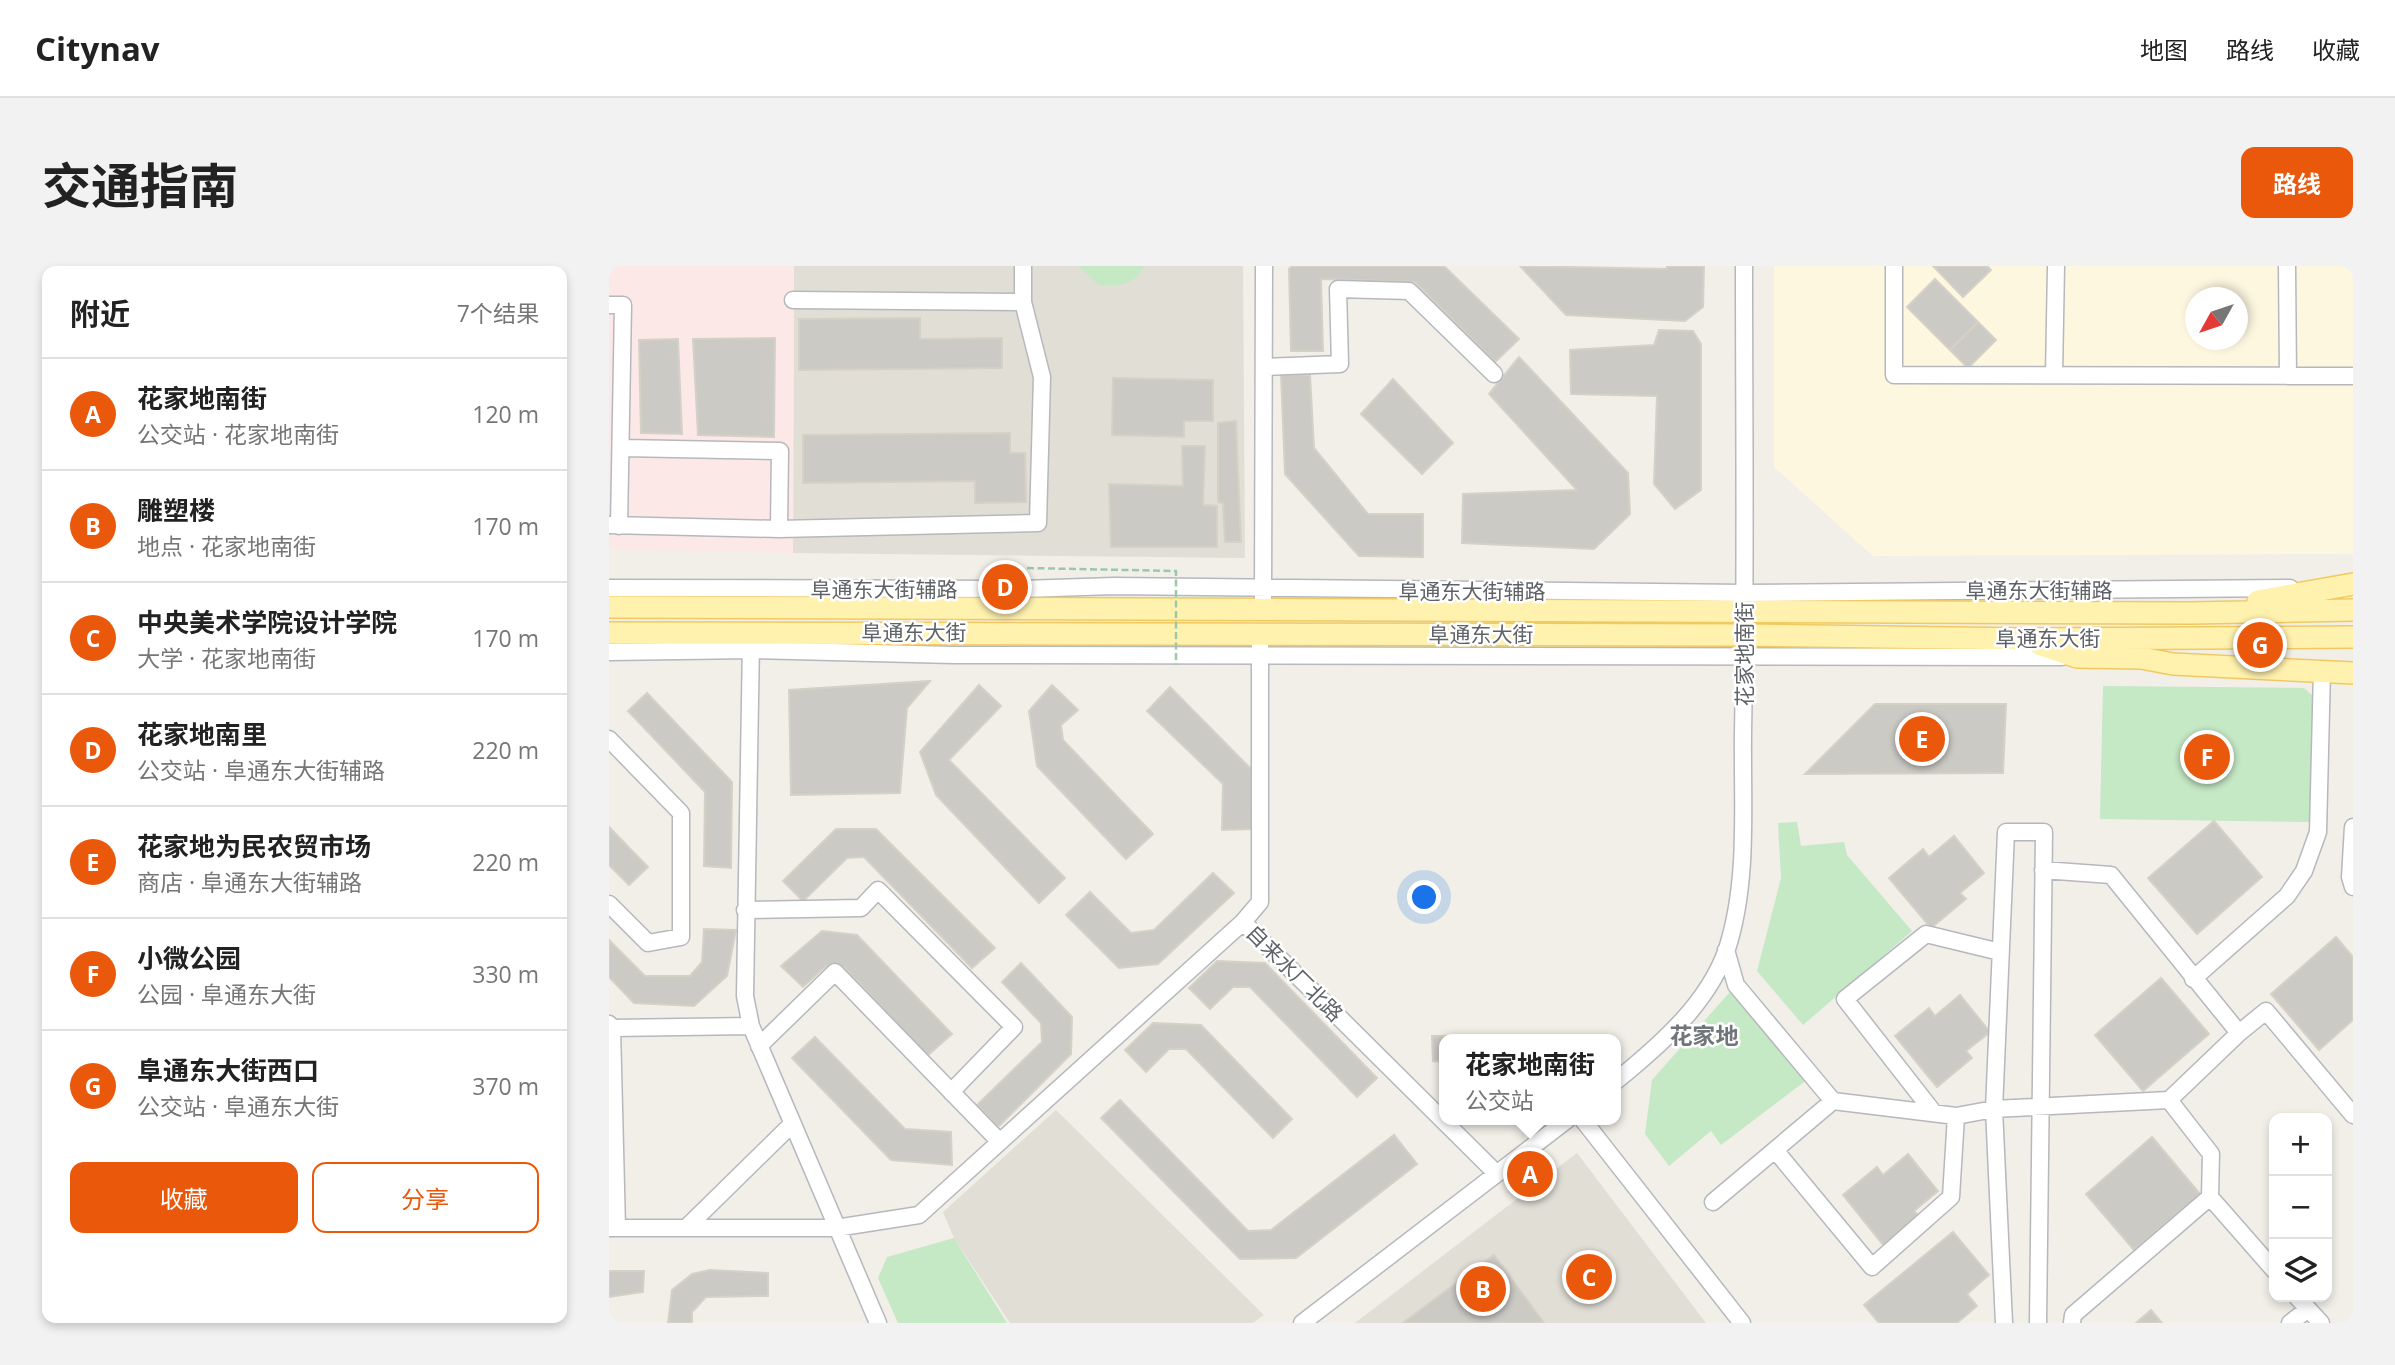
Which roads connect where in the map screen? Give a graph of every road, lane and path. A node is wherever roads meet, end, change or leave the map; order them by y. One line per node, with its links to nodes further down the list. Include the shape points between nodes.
1 (1023, 266): 8 (street)
2 (1264, 266): 10 (street)
3 (1744, 266): 22 (street, 花家地南街)
4 (1894, 266): 12 (street, via 1894,375)
5 (2056, 266): 12 (street)
6 (2287, 266): 13 (street)
7 (793, 300): 8 (street)
8 (1023, 302): 17 (street, via 1042,377 1038,523)
9 (609, 305): 15 (street, via 624,305)
10 (1266, 367): 11 (street, via 1341,363 1338,289 1398,290 1409,291); 21 (street)
11 (1494, 374)
12 (2054, 375): 13 (street)
13 (2287, 376): 14 (street)
14 (2353, 376)
15 (623, 448): 16 (street); 17 (street, via 780,451)
16 (614, 525): 17 (street)
17 (779, 529)
18 (1027, 568): 34 (path, bridge, via 1176,571)
19 (2344, 586): 22 (street, 阜通东大街辅路); 25 (main road)
20 (609, 587): 21 (street, 阜通东大街辅路, via 1114,586)
21 (1263, 600): 22 (main road, 阜通东大街); 23 (main road, 阜通东大街)
22 (1745, 602): 25 (main road, 阜通东大街); 31 (street, 花家地南街)
23 (609, 607)
24 (2353, 610): 25 (main road, 阜通东大街)
25 (2191, 613)
26 (609, 633): 29 (main road, 阜通东大街)
27 (2353, 637): 28 (main road, 阜通东大街)
28 (2023, 639): 31 (main road, 阜通东大街); 33 (main road)
29 (751, 642): 30 (main road, 阜通东大街); 32 (street); 42 (street)
30 (1260, 644): 31 (main road, 阜通东大街); 43 (street, 自来水厂北路, via 1260,902)
31 (1745, 645): 33 (street); 44 (street, 花家地南街, via 1741,880)
32 (609, 652)
33 (2077, 657): 35 (main road)
34 (1176, 665)
35 (2322, 670): 36 (main road); 46 (street, via 2318,832 2304,871 2287,896)
36 (2353, 673)
37 (609, 739): 41 (street, via 681,813 681,937 648,943)
38 (2353, 827): 40 (street)
39 (2043, 870): 45 (street, via 2044,832 2006,832); 46 (street, via 2111,875); 55 (street)
40 (2353, 887)
41 (609, 904)
42 (745, 910): 48 (street, via 745,996); 52 (street, via 860,908 878,890 1014,1027)
43 (1243, 922): 60 (street, 自来水厂北路); 65 (street)
44 (1726, 950): 51 (street, 花家地南街, via 1700,997 1663,1042); 54 (street, via 1736,985)
45 (2000, 952): 56 (street); 57 (street, via 1926,934 1845,999)
46 (2193, 979): 49 (street)
47 (611, 1026): 48 (street); 70 (street)
48 (751, 1026): 50 (street)
49 (2239, 1033): 53 (street); 58 (street, via 2266,1012)
50 (759, 1046): 52 (street, via 835,972); 61 (street)
51 (1621, 1078)
52 (951, 1091): 65 (street)
53 (2169, 1100): 55 (street); 68 (street, via 2211,1154)
54 (1833, 1101): 57 (street); 66 (street)
55 (2039, 1107): 56 (street); 79 (street)
56 (1994, 1109): 59 (street); 78 (street)
57 (1934, 1113): 59 (street)
58 (2353, 1115)
59 (1957, 1116): 66 (street, via 1951,1198 1872,1267)
60 (1439, 1117)
61 (792, 1124): 71 (street); 72 (street)
62 (1447, 1125): 67 (street, 自来水厂北路)
63 (1560, 1125): 67 (street)
64 (1587, 1125): 77 (street)
65 (1000, 1142): 72 (street, via 919,1215)
66 (1775, 1150): 69 (street)
67 (1496, 1174): 76 (street)
68 (2210, 1197): 73 (street); 80 (street, via 2073,1315)
69 (1713, 1202)
70 (613, 1228): 71 (street)
71 (686, 1228): 72 (street)
72 (837, 1228): 75 (street)
73 (2269, 1264)
74 (2302, 1303): 81 (street); 82 (street)
75 (878, 1323)
76 (1302, 1323)
77 (1742, 1323)
78 (2004, 1323)
79 (2038, 1323)
80 (2072, 1323)
81 (2290, 1323)
82 (2321, 1323)

